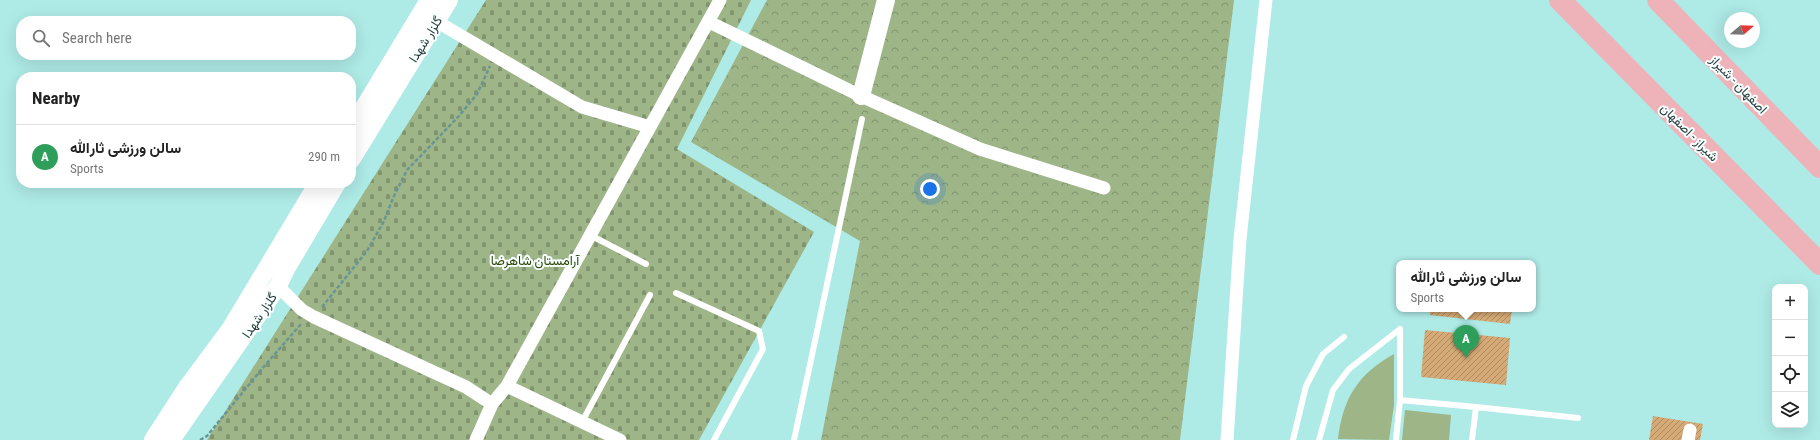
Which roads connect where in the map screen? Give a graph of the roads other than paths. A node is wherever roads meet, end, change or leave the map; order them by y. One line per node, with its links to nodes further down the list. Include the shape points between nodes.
1 (429, 0): 12 (street, گلزار شهدا)
2 (449, 0): 8 (street, گلزار شهدا)
3 (720, 0): 9 (street)
4 (886, 0): 10 (street)
5 (1266, 0): 39 (street, via 1240,239)
6 (1560, 0): 21 (highway, شیراز - اصفهان)
7 (1658, 0): 15 (highway, اصفهان - شیراز)
8 (436, 21): 13 (street, via 582,107); 14 (street, گلزار شهدا)
9 (708, 22): 10 (street); 13 (street)
10 (862, 96): 18 (street, via 980,148)
11 (862, 119): 38 (lane)
12 (356, 121)
13 (650, 127): 19 (street)
14 (356, 152)
15 (1820, 167)
16 (315, 188): 27 (street, گلزار شهدا)
17 (334, 188): 22 (street, گلزار شهدا)
18 (1104, 188)
19 (590, 235): 20 (lane); 26 (street)
20 (646, 264)
21 (1820, 264)
22 (278, 286): 27 (street, گلزار شهدا); 29 (street, via 302,310 466,387)
23 (676, 293): 37 (lane, via 759,331 763,349)
24 (650, 295): 32 (lane)
25 (1344, 337): 40 (lane, via 1322,354 1306,386)
26 (507, 386): 29 (street); 32 (street)
27 (194, 392): 33 (street, گلزار شهدا); 34 (street, گلزار شهدا)
28 (1400, 400): 30 (lane); 41 (lane, via 1400,329 1349,369 1333,390); 42 (lane)
29 (492, 404): 35 (street)
30 (1476, 407): 31 (lane); 43 (lane)
31 (1578, 418)
32 (582, 422): 36 (street)
33 (153, 440)
34 (171, 440)
35 (476, 440)
36 (620, 440)
37 (714, 440)
38 (794, 440)
39 (1227, 440)
40 (1293, 440)
41 (1319, 440)
42 (1396, 440)
43 (1472, 440)

